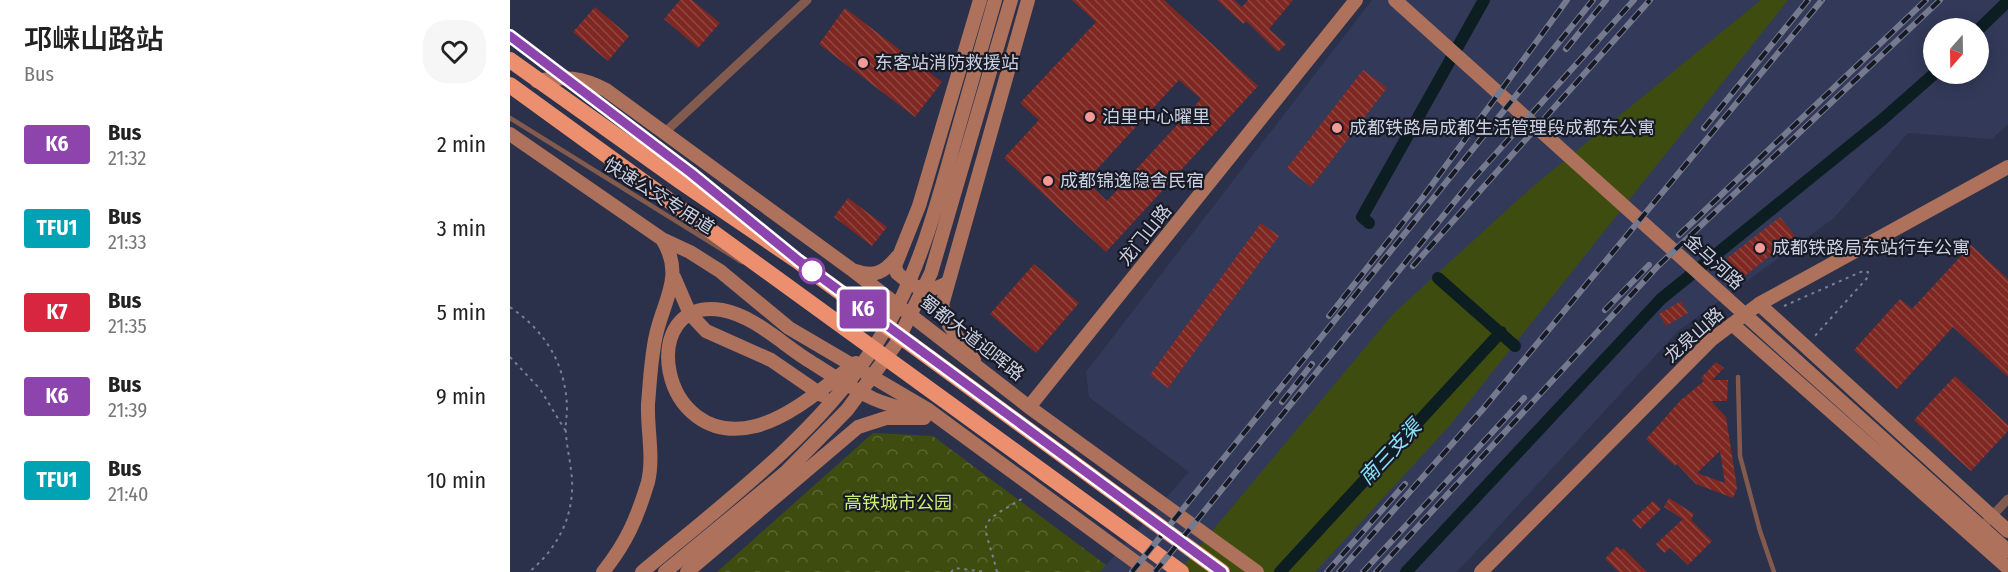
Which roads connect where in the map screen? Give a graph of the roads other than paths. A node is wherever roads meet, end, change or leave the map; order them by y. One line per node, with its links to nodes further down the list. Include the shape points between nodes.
1 (807, 0): 16 (street)
2 (980, 0): 20 (street, via 919,206)
3 (995, 0): 28 (street, via 917,263)
4 (1011, 0): 43 (street, via 931,273 884,364 847,410 786,472)
5 (1028, 0): 24 (street)
6 (1356, 0): 31 (street, 龙门山路)
7 (1395, 0): 39 (street, 金马河路)
8 (510, 36): 21 (lane, 快速公交专用道)
9 (510, 53): 11 (street)
10 (510, 60): 11 (highway)
11 (537, 81): 16 (street, 蜀都大道迎晖路, via 572,77 594,83); 21 (highway)
12 (510, 86): 13 (highway)
13 (528, 98): 14 (highway); 25 (highway)
14 (510, 102)
15 (510, 118): 25 (lane, 快速公交专用道, via 706,241)
16 (664, 133): 22 (street, 蜀都大道迎晖路)
17 (510, 134): 19 (street)
18 (2008, 167): 26 (street, 龙泉山路)
19 (662, 238): 23 (street, via 670,251); 34 (street, via 720,271 789,328 927,409)
20 (897, 257): 22 (street, via 878,273 867,275); 24 (street, via 897,273 920,289 937,289)
21 (799, 261): 47 (highway)
22 (851, 269): 29 (street, 蜀都大道迎晖路)
23 (673, 275): 33 (street, via 690,314 706,331 771,360 856,420); 41 (street, via 656,334 651,371 649,479 633,529)
24 (947, 283): 29 (street, via 944,315)
25 (797, 292): 46 (highway)
26 (1759, 304): 27 (street, 龙泉山路); 36 (street)
27 (1732, 324): 38 (street); 49 (street, 龙泉山路, via 1711,340)
28 (870, 354): 32 (street, via 792,409 773,420 741,428 714,423 687,408 672,385 667,360 674,333 693,312 706,309 733,313 747,319 809,361 875,399); 42 (street, via 835,398 776,460)
29 (982, 372): 31 (street, 蜀都大道迎晖路)
30 (1738, 377): 50 (lane, via 1740,456)
31 (1029, 407): 48 (street, 蜀都大道迎晖路)
32 (934, 418): 33 (street); 34 (street)
33 (871, 421): 44 (street, via 858,427)
34 (989, 453): 45 (street)
35 (2008, 499): 36 (street)
36 (1992, 516): 37 (street); 38 (street)
37 (2008, 531)
38 (1972, 537): 40 (street)
39 (2008, 551)
40 (2008, 568)
41 (603, 572)
42 (642, 572)
43 (665, 572)
44 (687, 572)
45 (1149, 572)
46 (1181, 572)
47 (1222, 572)
48 (1257, 572)
49 (1481, 572)
50 (1774, 572)

